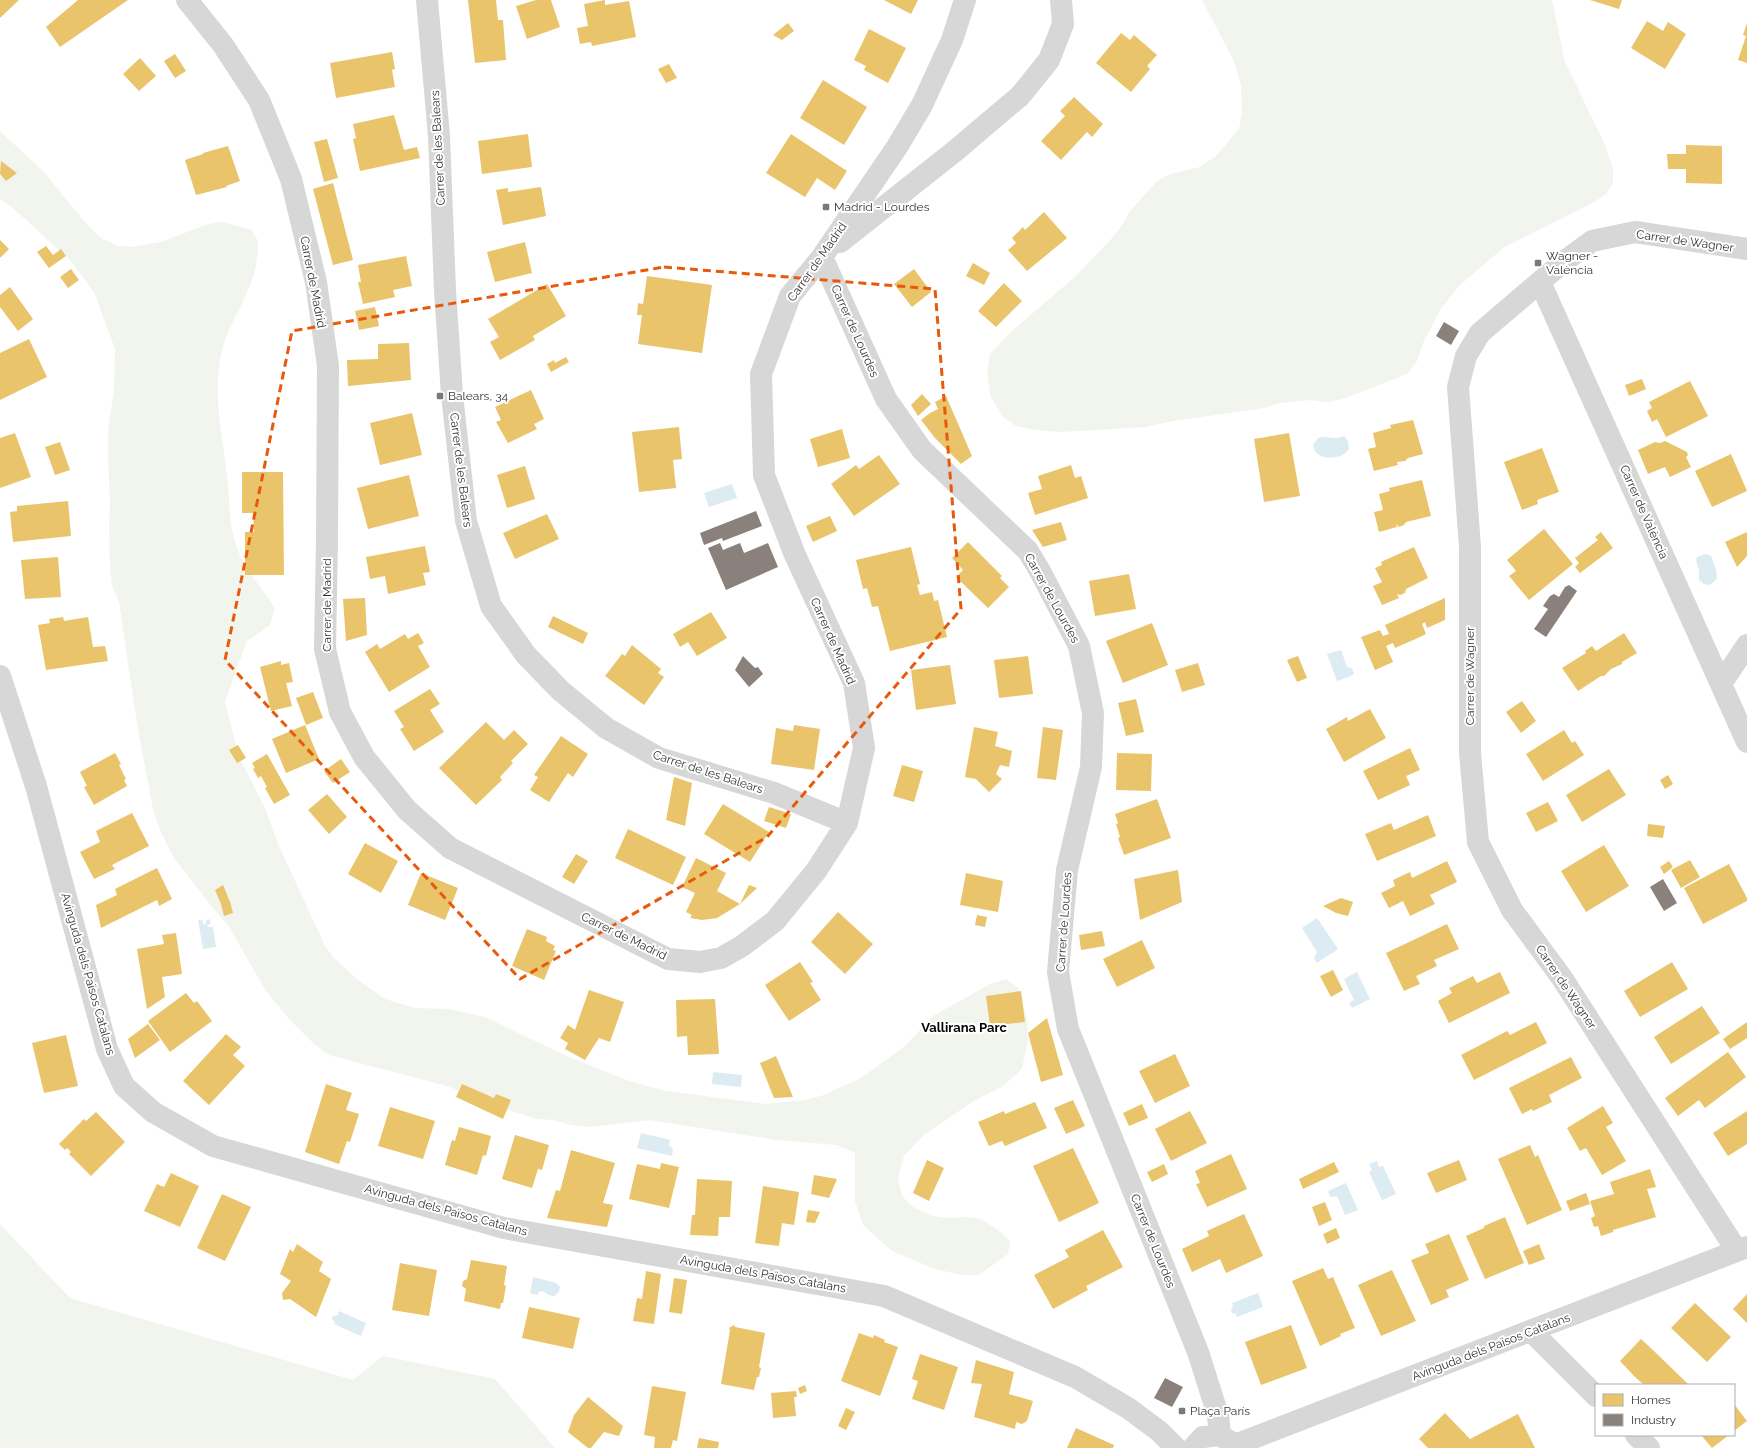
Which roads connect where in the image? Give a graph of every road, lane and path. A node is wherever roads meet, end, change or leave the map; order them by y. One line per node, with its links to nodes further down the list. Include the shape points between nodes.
1 (187, 0): 12 (street, Carrer de Madrid, via 223,45 259,100 291,179 316,282 328,366 325,649 340,712 364,757 407,810 450,848 668,959 700,962 721,958 775,921 816,871)
2 (427, 0): 12 (street, Carrer de les Balears, via 439,136 445,290 454,410 466,521 491,606 526,655 561,691 606,728 658,758 774,793)
3 (965, 0): 6 (street, Carrer de Madrid, via 952,40 922,105 897,147)
4 (1061, 0): 6 (street, via 1063,24 1049,60 1020,96)
5 (1747, 249): 7 (street, Carrer de Wagner, via 1635,232 1592,241)
6 (822, 257): 12 (street, Carrer de Madrid, via 790,296 761,374 764,475 795,555 854,683 864,748); 17 (street, Carrer de Lourdes, via 886,399 922,450 1028,551 1079,646 1093,713 1090,767 1067,870 1058,972 1068,1029 1198,1352 1218,1416)
7 (1540, 282): 10 (street, Carrer de València); 13 (street, Carrer de Wagner, via 1480,333 1466,356 1458,387 1470,546 1470,752 1478,842 1512,910 1562,978)
8 (1747, 645): 10 (street)
9 (0, 676): 18 (street, Avinguda dels Països Catalans, via 36,786 107,1049 124,1086 153,1112 213,1146 504,1228 884,1296 1075,1377 1128,1408 1159,1431)
10 (1721, 684): 11 (street, Carrer de València)
11 (1747, 742)
12 (847, 823)
13 (1742, 1249): 14 (street, Avinguda dels Països Catalans)
14 (1531, 1331): 15 (street); 17 (street, Avinguda dels Països Catalans)
15 (1595, 1395)
16 (1637, 1436): 20 (street)
17 (1231, 1443): 19 (street, Avinguda dels Països Catalans, via 1203,1437)
18 (1176, 1448)
19 (1193, 1448)
20 (1649, 1448)

